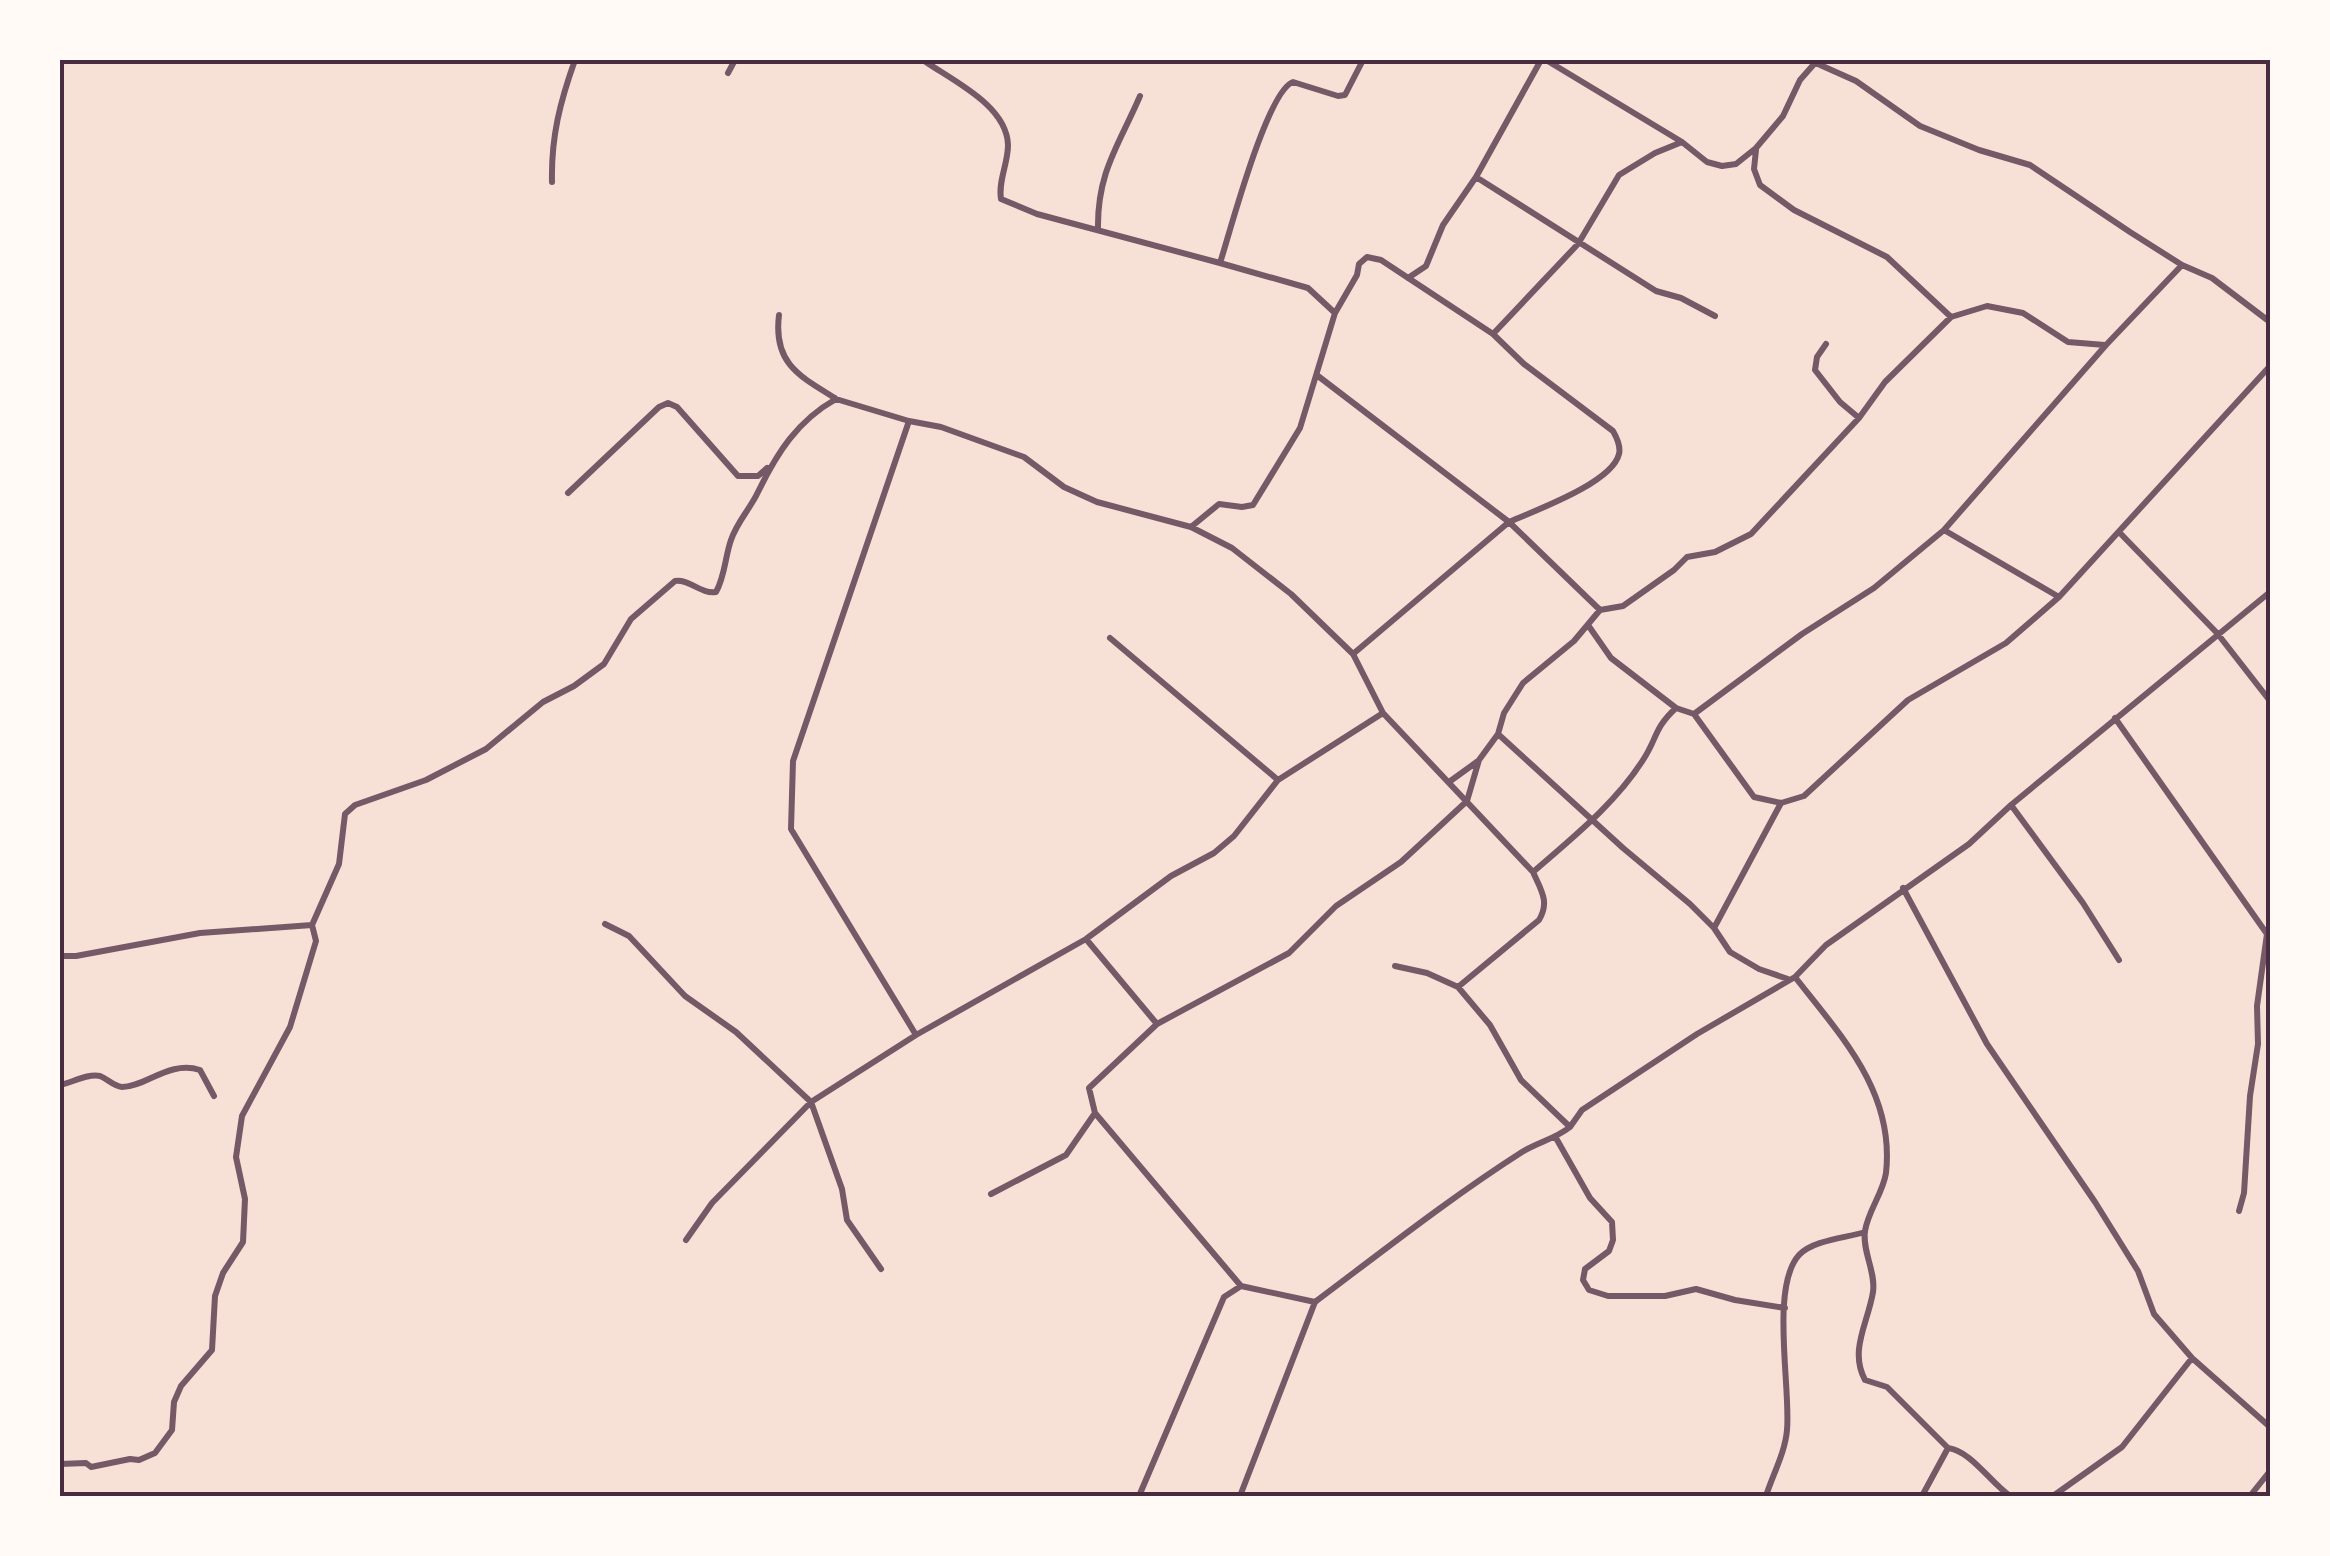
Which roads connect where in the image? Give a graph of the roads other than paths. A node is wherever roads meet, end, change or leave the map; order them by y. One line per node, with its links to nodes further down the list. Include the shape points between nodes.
1 (574, 60): 13 (street, via 558,106)
2 (736, 60): 8 (street)
3 (922, 60): 14 (street, via 982,101 1006,128 1001,199)
4 (1363, 60): 16 (street, via 1344,95 1293,82 1282,88)
5 (1543, 60): 10 (street); 12 (street)
6 (1825, 60): 7 (street)
7 (1812, 62): 11 (street, via 1783,116); 17 (street, via 1856,81 1920,126 2030,164)
8 (728, 73)
9 (1140, 96): 14 (street, via 1114,146)
10 (1682, 142): 11 (street, via 1722,166); 15 (street, via 1619,175)
11 (1756, 148): 22 (street, via 1760,184 1794,210 1887,257)
12 (1476, 177): 15 (street); 18 (street, via 1443,225 1426,266)
13 (552, 182)
14 (1098, 229): 16 (street)
15 (1578, 244): 21 (street); 24 (street)
16 (1220, 264): 19 (street, via 1308,288)
17 (2182, 265): 23 (street, via 2212,278); 26 (street)
18 (1408, 278): 19 (street, via 1367,257); 24 (street)
19 (1335, 314): 28 (street)
20 (779, 315): 29 (street, via 776,339 794,372)
21 (1715, 316)
22 (1951, 317): 26 (street, via 1987,306 2023,314 2068,342); 30 (street, via 1884,382)
23 (2270, 322)
24 (1494, 334): 34 (street, via 1614,431 1619,444 1619,458 1600,479)
25 (1826, 344): 30 (street, via 1816,370)
26 (2106, 345): 36 (street)
27 (2270, 366): 37 (street)
28 (1318, 376): 34 (street); 35 (street, via 1300,428 1253,505 1218,504)
29 (836, 399): 31 (street); 32 (street, via 794,431)
30 (1859, 418): 40 (street, via 1751,534 1716,552 1687,556 1624,606)
31 (909, 421): 35 (street, via 1024,457 1097,502); 70 (street, via 793,761 792,829)
32 (768, 467): 33 (street, via 758,476 738,476 668,403); 61 (street, via 731,538 716,592 674,580 631,619 604,664 486,748 426,780 354,805 346,814 339,864)
33 (568, 493)
34 (1509, 522): 40 (street); 44 (street)
35 (1191, 527): 44 (street, via 1276,582)
36 (1944, 530): 39 (street); 48 (street, via 1874,588)
37 (2118, 532): 39 (street); 42 (street)
38 (2270, 592): 42 (street)
39 (2059, 596): 55 (street, via 2006,643 1908,700 1804,796)
40 (1600, 610): 41 (street)
41 (1588, 625): 46 (street, via 1610,658); 50 (street, via 1522,682)
42 (2218, 633): 45 (street); 49 (street)
43 (1110, 638): 52 (street)
44 (1353, 654): 47 (street)
45 (2270, 701)
46 (1676, 708): 48 (street); 57 (street)
47 (1383, 713): 52 (street); 53 (street)
48 (1694, 714): 55 (street, via 1754,797)
49 (2115, 718): 56 (street); 78 (street, via 2267,934)
50 (1498, 734): 51 (street); 57 (street)
51 (1479, 760): 53 (street); 54 (street)
52 (1278, 780): 63 (street, via 1214,853)
53 (1450, 782): 54 (street)
54 (1467, 800): 58 (street); 69 (street, via 1402,862 1336,906 1288,952)
55 (1780, 803): 62 (street)
56 (2011, 805): 59 (street, via 1970,844); 65 (street)
57 (1593, 820): 58 (street); 62 (street)
58 (1533, 872): 68 (street, via 1545,897 1539,920)
59 (1903, 888): 67 (street); 85 (street, via 1987,1044 2095,1202 2138,1272 2154,1314)
60 (605, 924): 73 (street, via 629,936 685,996 736,1032)
61 (312, 925): 64 (street, via 200,933); 88 (street, via 316,941 290,1027 242,1116 236,1157 245,1199 243,1242 215,1296 212,1350 182,1386 172,1430 154,1452 103,1467)
62 (1714, 928): 67 (street, via 1730,952)
63 (1086, 938): 69 (street); 70 (street)
64 (60, 956)
65 (2119, 960)
66 (1396, 966): 68 (street)
67 (1791, 978): 75 (street, via 1582,1110); 79 (street, via 1874,1085 1886,1175)
68 (1458, 986): 75 (street, via 1521,1080)
69 (1157, 1024): 74 (street, via 1089,1088)
70 (916, 1035): 73 (street)
71 (60, 1085): 72 (street, via 99,1076 120,1087 191,1067 200,1070)
72 (214, 1096)
73 (811, 1102): 80 (street, via 712,1203); 81 (street, via 847,1220)
74 (1095, 1113): 77 (street, via 1066,1155); 82 (street)
75 (1570, 1128): 76 (street)
76 (1556, 1138): 83 (street, via 1526,1149); 84 (street, via 1612,1222 1609,1252 1586,1270 1590,1290 1666,1296 1696,1289)
77 (991, 1194)
78 (2239, 1212)
79 (1864, 1232): 84 (street, via 1798,1256); 87 (street, via 1874,1288 1857,1348 1859,1368)
80 (686, 1240)
81 (881, 1268)
82 (1241, 1286): 83 (street); 90 (street, via 1224,1297)
83 (1315, 1302): 91 (street)
84 (1785, 1308): 92 (street, via 1786,1434)
85 (2192, 1358): 86 (street); 95 (street, via 2122,1447)
86 (2270, 1427)
87 (1948, 1448): 93 (street); 94 (street, via 1960,1450)
88 (60, 1464)
89 (2270, 1471): 96 (street)
90 (1140, 1496)
91 (1240, 1496)
92 (1766, 1496)
93 (1922, 1496)
94 (2010, 1496)
95 (2054, 1496)
96 (2250, 1496)

